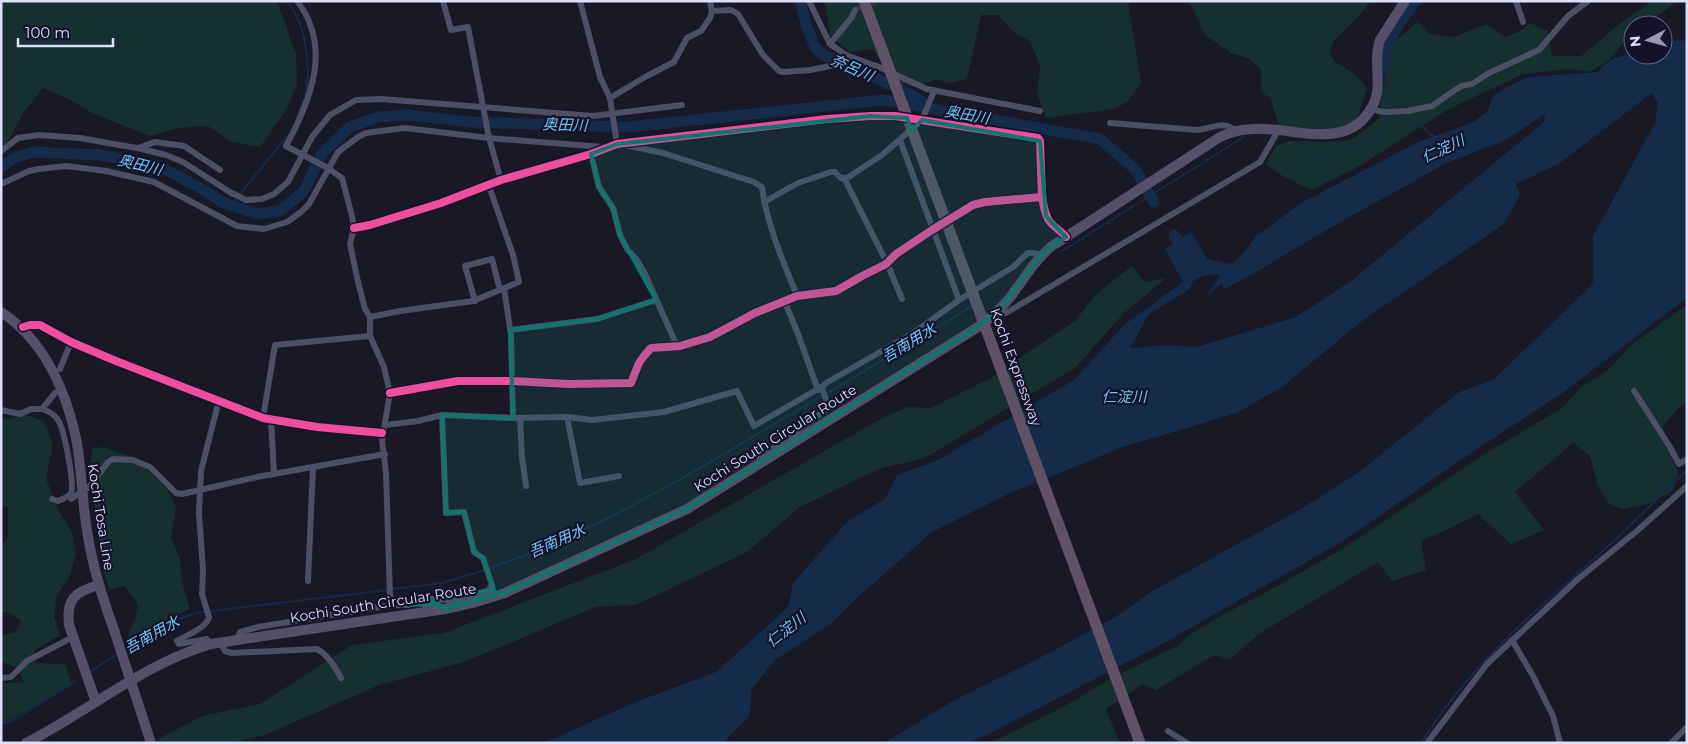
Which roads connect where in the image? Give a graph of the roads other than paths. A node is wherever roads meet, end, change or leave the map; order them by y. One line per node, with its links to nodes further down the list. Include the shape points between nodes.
1 (297, 1): 35 (street, via 311,29 316,54 310,95 286,146)
2 (443, 1): 21 (street, via 451,30 468,27)
3 (580, 1): 18 (street, via 600,77)
4 (710, 1): 11 (street)
5 (809, 1): 13 (street)
6 (864, 1): 109 (highway, Kochi Expressway, bridge)
7 (1405, 1): 20 (main road, via 1377,47 1377,96)
8 (1516, 1): 12 (street)
9 (1588, 1): 20 (street, via 1568,16 1539,50 1472,84 1461,86 1432,106 1385,112)
10 (855, 10): 13 (street)
11 (712, 12): 14 (street, via 731,10 738,14 763,55 778,71 836,65); 18 (street, via 701,31 688,38 674,62)
12 (1523, 22)
13 (830, 44): 14 (street)
14 (846, 55): 15 (street)
15 (903, 78): 16 (street); 17 (street)
16 (890, 82)
17 (934, 91): 22 (street); 24 (street)
18 (610, 98): 23 (street)
19 (682, 105): 23 (street)
20 (1372, 108): 26 (main road, Kochi South Circular Route, via 1350,130 1335,134)
21 (483, 109): 23 (street); 28 (street); 35 (street, via 381,99 356,100 330,115 312,137)
22 (1040, 111)
23 (614, 117): 30 (street)
24 (922, 120): 29 (street); 30 (street, via 851,116); 42 (street, via 1038,138)
25 (1110, 123): 27 (street, via 1197,130 1225,124)
26 (1278, 130): 27 (main road, Kochi South Circular Route, via 1254,128); 57 (street, via 1260,162 1006,313)
27 (1235, 131): 46 (main road, Kochi South Circular Route, via 1220,137)
28 (489, 138): 32 (street); 36 (street, via 405,128 366,133 338,152); 39 (street)
29 (900, 140): 38 (street); 45 (street)
30 (617, 141): 32 (street); 43 (street, via 754,182 762,186)
31 (137, 148): 33 (street, via 40,135 18,138); 35 (street, bridge, via 183,162 246,200 274,194 288,182); 37 (street, via 155,142 184,146)
32 (606, 148): 34 (street)
33 (1, 151)
34 (591, 154): 39 (street); 53 (street, via 599,187 613,208 620,235 645,274)
35 (304, 156): 36 (street)
36 (327, 168): 40 (street, via 309,204 301,212 287,222 264,229 237,226 154,182 106,171 66,166 38,169); 44 (street, via 342,178)
37 (220, 170)
38 (844, 178): 43 (street, via 830,172); 48 (street)
39 (501, 180): 41 (street)
40 (1, 184)
41 (489, 186): 44 (street); 49 (street, via 519,282)
42 (1042, 197): 45 (street, via 973,205); 46 (street, via 1046,216)
43 (764, 202): 50 (street)
44 (354, 228): 58 (street, via 350,244 365,309)
45 (932, 230): 48 (street); 54 (street)
46 (1066, 237): 47 (main road, Kochi South Circular Route)
47 (1041, 255): 54 (street, via 1028,253 1013,267); 57 (main road, Kochi South Circular Route)
48 (887, 263): 50 (street, via 836,291); 51 (street)
49 (502, 289): 52 (street); 52 (street, via 492,259 465,266); 60 (street)
50 (797, 296): 55 (street)
51 (902, 298)
52 (475, 300): 58 (street)
53 (656, 300): 60 (street, via 596,319); 63 (street)
54 (959, 300): 66 (street, via 915,332)
55 (785, 302): 63 (street, via 755,313 710,337); 66 (street)
56 (1, 312): 59 (main road, Kochi Tosa Line)
57 (994, 315): 90 (main road, Kochi South Circular Route)
58 (370, 317): 61 (street)
59 (23, 327): 62 (street, via 40,325); 81 (main road, Kochi Tosa Line, via 46,359 61,388 71,417)
60 (510, 330): 65 (street)
61 (370, 336): 68 (street, via 384,368); 76 (street, via 275,345)
62 (71, 342): 64 (street); 70 (street)
63 (677, 346): 65 (street, via 651,348 632,383)
64 (60, 369)
65 (512, 381): 68 (street, via 458,380); 77 (street)
66 (821, 388): 75 (street, via 754,426 738,391 664,412 592,420); 90 (street, via 829,407)
67 (1634, 391): 83 (street, via 1679,464)
68 (390, 393): 79 (street)
69 (55, 394): 72 (street)
70 (205, 395): 71 (street)
71 (219, 400): 76 (street); 89 (street, via 201,470)
72 (42, 409): 73 (street, via 20,414); 81 (street, via 58,420)
73 (1, 410)
74 (442, 415): 77 (street); 79 (street); 96 (street, via 446,513 464,512 474,552 483,558 492,585 488,591 450,600 432,599)
75 (567, 417): 77 (street); 86 (street, via 580,484)
76 (263, 418): 78 (street)
77 (516, 418): 87 (street)
78 (271, 419): 80 (street); 85 (street)
79 (386, 425): 80 (street)
80 (382, 433): 82 (street)
81 (72, 446): 91 (street, via 72,490 58,501); 94 (main road, Kochi Tosa Line)
82 (385, 454): 84 (street); 95 (street)
83 (1687, 458)
84 (313, 467): 85 (street); 93 (street)
85 (274, 474): 89 (street)
86 (619, 476)
87 (526, 486)
88 (1687, 486): 100 (street)
89 (201, 488): 92 (street, bridge, via 176,493 150,467 133,460 113,459 90,486); 101 (street, via 199,513 204,602 209,617 205,625 177,641 179,644 207,639)
90 (712, 494): 97 (main road, Kochi South Circular Route, via 687,509 505,593)
91 (52, 499)
92 (71, 499)
93 (308, 582)
94 (98, 585): 98 (main road, via 79,593 69,605 68,625); 108 (main road, Kochi Tosa Line, bridge)
95 (392, 605): 96 (street); 99 (street, via 258,627 240,632)
96 (406, 605): 97 (street, via 435,604)
97 (446, 609): 99 (main road, Kochi South Circular Route)
98 (73, 637): 102 (street, via 27,661 11,676); 104 (main road)
99 (237, 640): 101 (main road, Kochi South Circular Route)
100 (1512, 640): 111 (street, via 1487,664); 112 (street, via 1553,716)
101 (216, 643): 103 (street, via 225,651 232,652 317,649 336,667); 104 (main road, Kochi South Circular Route, via 167,660)
102 (1, 678)
103 (341, 678)
104 (96, 702): 107 (main road, Kochi South Circular Route)
105 (1687, 727): 113 (street)
106 (1168, 731): 110 (street)
107 (26, 743)
108 (151, 743)
109 (1140, 743)
110 (1187, 743)
111 (1427, 743)
112 (1560, 743)
113 (1671, 743)

